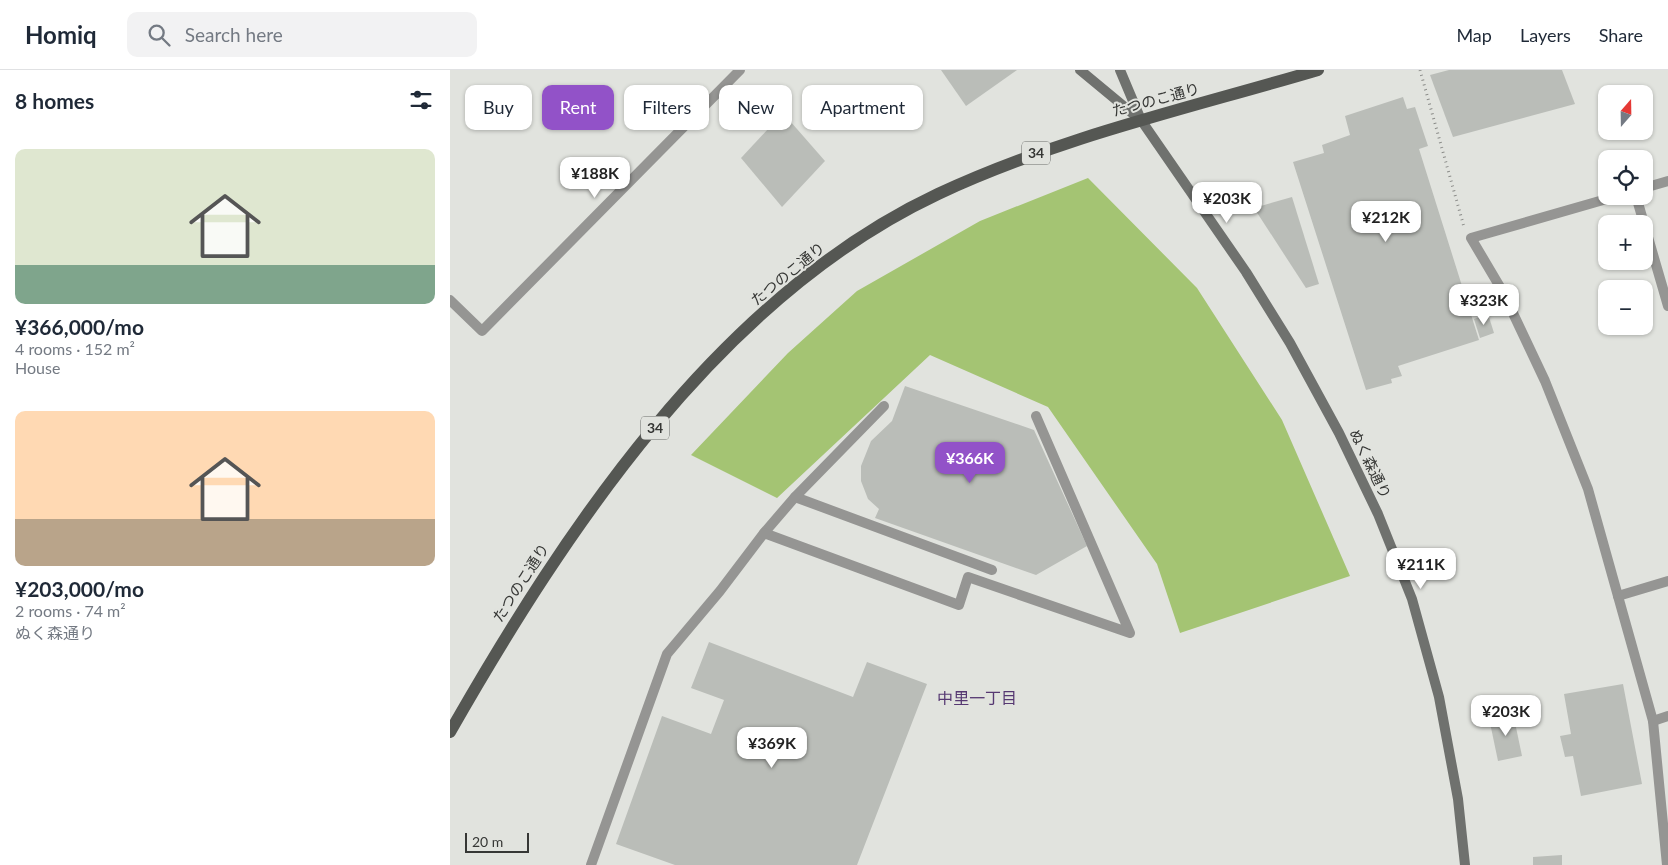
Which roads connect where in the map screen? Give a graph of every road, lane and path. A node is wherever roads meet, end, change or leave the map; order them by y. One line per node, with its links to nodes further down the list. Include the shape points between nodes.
1 (740, 70): 12 (street, via 482,331)
2 (1080, 70): 6 (main road, ぬく森通り)
3 (1120, 70): 6 (main road, ぬく森通り)
4 (1318, 70): 6 (main road, たつのこ通り / 34)
5 (1420, 70): 11 (path, via 1464,227)
6 (1141, 120): 23 (main road, たつのこ通り / 34, via 1020,158 935,196 849,246 774,304 726,348 672,408 594,505 536,589); 25 (main road, ぬく森通り, via 1246,272 1290,343 1378,514 1412,599 1439,697 1458,799)
7 (1668, 182): 8 (street)
8 (1653, 186)
9 (1598, 201): 11 (street)
10 (1639, 205): 13 (street)
11 (1470, 238): 20 (street, via 1503,292 1570,439 1588,489)
12 (450, 300)
13 (1668, 306)
14 (884, 406): 16 (street)
15 (1036, 416): 17 (street, via 1130,633 968,577 959,605)
16 (795, 497): 17 (street); 18 (street)
17 (764, 534): 24 (street, via 667,654)
18 (992, 570)
19 (1668, 581): 20 (street)
20 (1618, 596): 22 (street)
21 (1668, 716): 22 (street)
22 (1653, 720): 26 (street)
23 (450, 732)
24 (591, 865)
25 (1465, 865)
26 (1667, 865)

